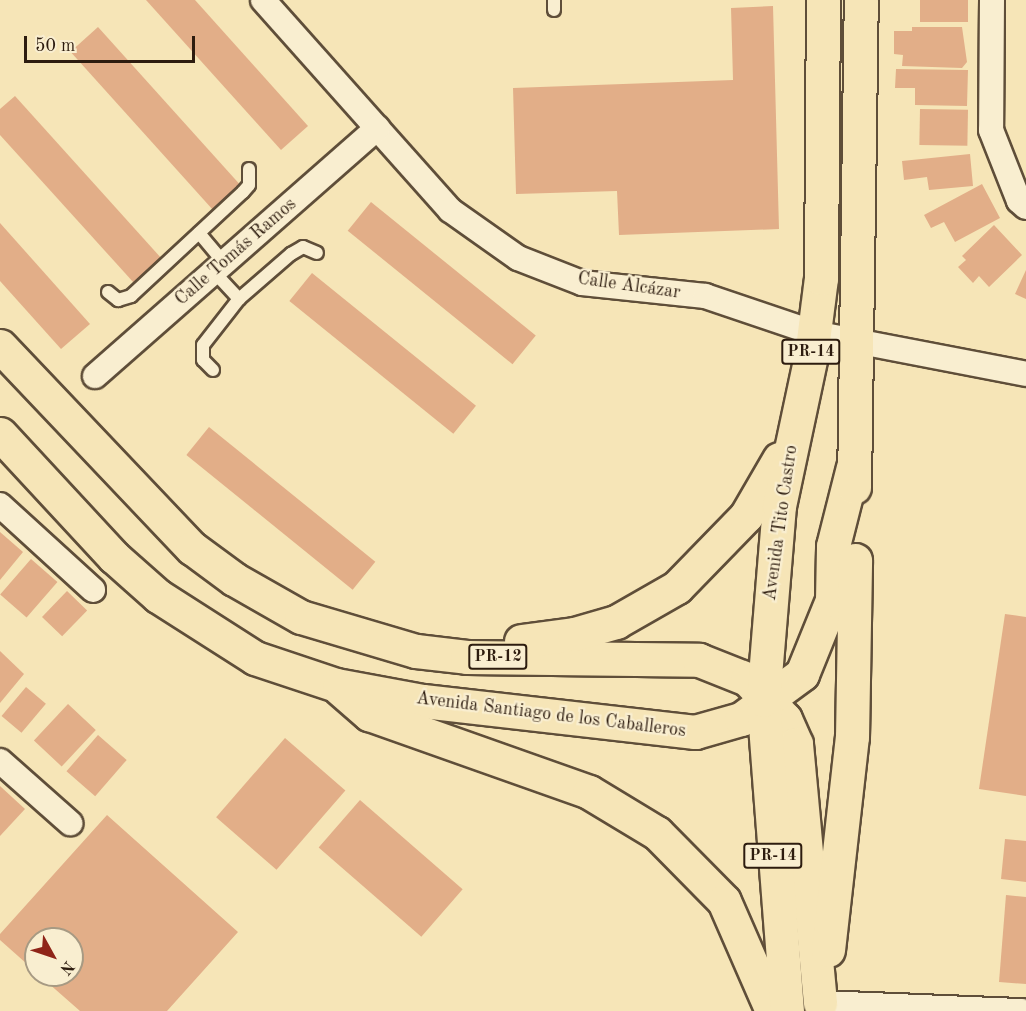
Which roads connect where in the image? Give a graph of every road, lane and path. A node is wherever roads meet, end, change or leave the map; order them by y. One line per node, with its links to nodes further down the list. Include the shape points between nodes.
1 (263, 0): 5 (street, Calle Alcázar)
2 (823, 0): 13 (main road, Avenida Tito Castro / PR-14, via 822,235)
3 (861, 0): 14 (main road, PR-14)
4 (992, 0): 7 (street, via 991,130 1019,201)
5 (377, 128): 10 (street, Calle Tomás Ramos); 13 (street, Calle Alcázar, via 450,210 518,258 582,283 705,296)
6 (249, 169): 8 (lane, via 249,185)
7 (1026, 207)
8 (199, 233): 10 (lane); 11 (lane, via 130,296 118,300)
9 (317, 253): 12 (lane, via 303,247 291,254)
10 (219, 267): 12 (lane); 18 (street, Calle Tomás Ramos)
11 (108, 292)
12 (239, 299): 16 (lane, via 202,345 203,360)
13 (814, 333): 14 (street, Calle Alcázar); 19 (main road, Avenida Tito Castro / PR-14)
14 (853, 342): 17 (street, Calle Alcázar); 21 (main road, PR-14)
15 (0, 346): 24 (main road, PR-12, via 149,508 234,579 268,601 333,629 405,648)
16 (213, 370)
17 (1026, 374)
18 (95, 376)
19 (795, 425): 24 (main road, via 746,516 677,586 616,622 574,634 519,641); 26 (main road, Avenida Tito Castro / PR-14, via 779,506)
20 (0, 434): 25 (main road, Avenida Santiago de los Caballeros, via 114,557 158,596 255,658)
21 (853, 467): 26 (main road, Avenida Santiago de los Caballeros, via 833,546 832,600 820,638 802,674 780,694); 29 (main road, PR-14, via 852,737)
22 (0, 506): 23 (street)
23 (93, 590)
24 (467, 657): 26 (main road, PR-12, via 699,660 740,675)
25 (336, 685): 26 (main road, Avenida Santiago de los Caballeros, via 423,701 695,732 741,719); 31 (main road, via 369,714 589,792 657,833 724,901)
26 (763, 700): 29 (main road, via 784,719 796,744); 32 (main road, Avenida Tito Castro / PR-14)
27 (0, 761): 28 (street)
28 (70, 823)
29 (820, 1007): 30 (street)
30 (857, 1007): 33 (street)
31 (772, 1011)
32 (787, 1011)
33 (1022, 1011)

